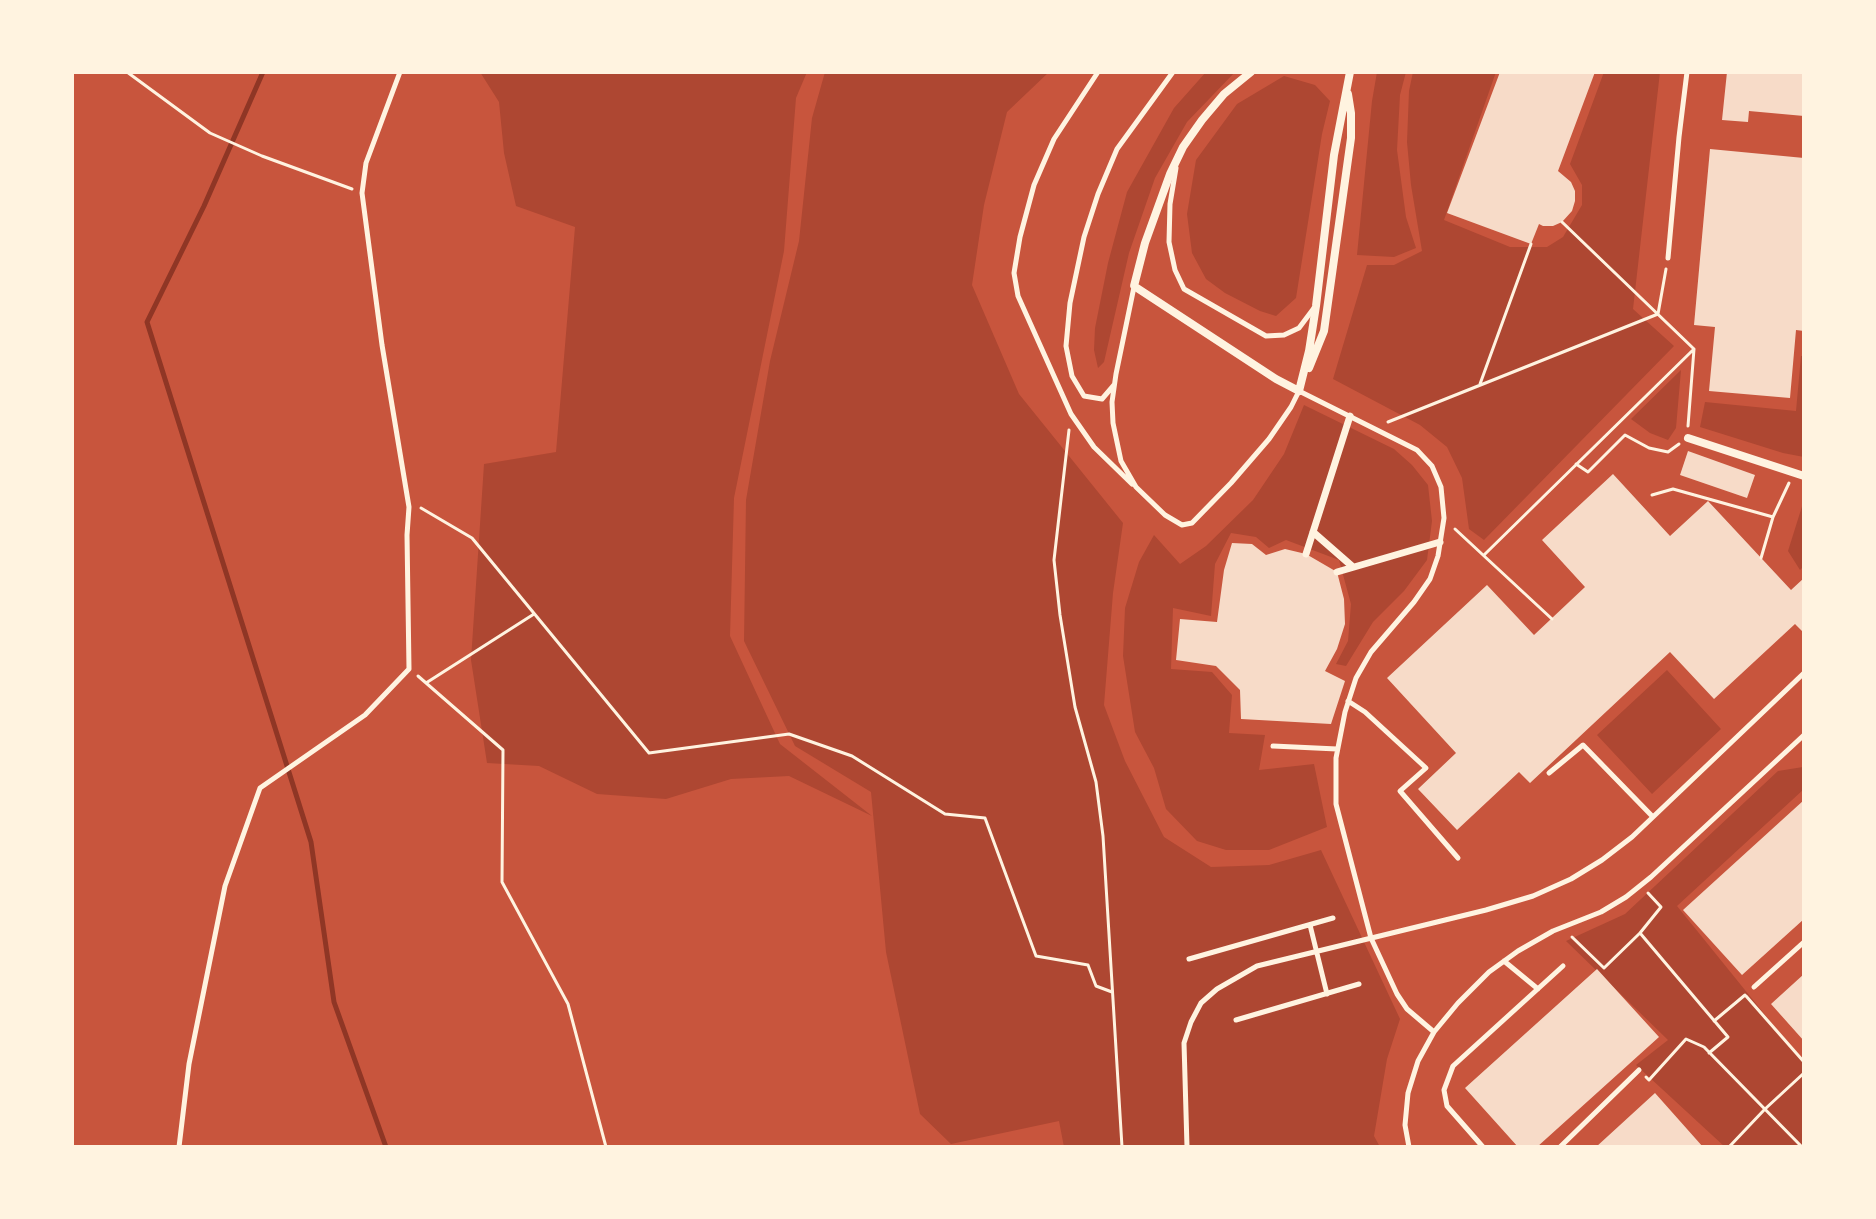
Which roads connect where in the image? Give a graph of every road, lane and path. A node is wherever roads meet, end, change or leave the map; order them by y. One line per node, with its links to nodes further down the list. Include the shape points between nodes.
1 (127, 72): 10 (path, via 210,133)
2 (400, 72): 10 (lane, via 366,163)
3 (1098, 72): 21 (lane, via 1054,139 1034,185 1014,273 1018,296)
4 (1173, 72): 18 (lane, via 1117,149 1084,237 1070,303 1066,346 1072,376 1084,396 1102,399)
5 (1251, 72): 9 (street, via 1224,94)
6 (1350, 72): 8 (street)
7 (1687, 72): 13 (lane)
8 (1347, 86): 15 (street); 20 (street, via 1351,138 1324,331)
9 (1177, 159): 14 (street); 15 (lane, via 1169,242 1184,289 1266,336 1299,328)
10 (362, 193): 30 (lane)
11 (1562, 222): 16 (path)
12 (1531, 244): 19 (path)
13 (1668, 258): 16 (path)
14 (1134, 286): 18 (lane); 20 (street)
15 (1316, 306): 20 (street)
16 (1658, 314): 17 (path); 19 (path)
17 (1694, 349): 24 (path); 25 (path)
18 (1114, 385): 28 (lane, via 1115,438)
19 (1480, 385): 23 (path)
20 (1299, 391): 22 (lane); 28 (lane, via 1269,439 1192,523 1182,525 1165,515)
21 (1071, 414): 28 (lane, via 1094,447); 66 (path, via 1054,560 1075,707 1096,782)
22 (1350, 416): 23 (lane); 33 (street)
23 (1373, 428): 32 (lane, via 1417,450 1432,466 1441,487)
24 (1688, 438): 25 (path, via 1668,452 1625,435 1588,472); 26 (street)
25 (1576, 464): 36 (path)
26 (1794, 474): 27 (street); 31 (path)
27 (1804, 476)
28 (1136, 487)
29 (1652, 495): 31 (path, via 1673,489)
30 (409, 507): 40 (path, via 417,506 472,538); 42 (lane)
31 (1773, 517): 37 (path)
32 (1444, 518): 34 (lane); 36 (path)
33 (1313, 532): 35 (street); 38 (street)
34 (1440, 542): 38 (street); 45 (lane, via 1430,579 1371,652)
35 (1306, 554)
36 (1484, 555): 41 (path)
37 (1761, 558)
38 (1353, 567): 39 (street)
39 (1337, 572)
40 (534, 614): 44 (path); 66 (path, via 649,753 789,734 852,756 945,814 985,818 1036,956 1088,965 1096,986)
41 (1552, 619)
42 (409, 669): 44 (path); 76 (lane, via 365,715 260,788 225,886 189,1064)
43 (1804, 673): 50 (lane)
44 (425, 683): 77 (path, via 503,750 502,882 568,1004)
45 (1348, 701): 48 (lane); 51 (lane, via 1426,768 1400,791)
46 (1804, 735): 52 (lane)
47 (1273, 746): 48 (lane)
48 (1337, 749): 57 (lane, via 1336,804)
49 (1549, 773): 50 (lane, via 1583,745)
50 (1653, 817): 57 (lane, via 1602,860 1533,896)
51 (1458, 858)
52 (1641, 885): 55 (lane, via 1601,912); 56 (path, via 1661,907)
53 (1333, 918): 54 (lane)
54 (1310, 924): 59 (lane); 60 (lane)
55 (1563, 928): 56 (path, via 1604,968); 61 (lane)
56 (1640, 933): 69 (path)
57 (1371, 938): 59 (lane); 70 (lane, via 1407,1009)
58 (1804, 942): 64 (lane)
59 (1316, 951): 67 (lane); 79 (lane, via 1257,966 1201,1003 1184,1043)
60 (1189, 959)
61 (1504, 961): 65 (lane); 70 (lane)
62 (1563, 966): 65 (lane)
63 (1359, 984): 67 (lane)
64 (1754, 987)
65 (1538, 989): 81 (lane, via 1453,1066 1444,1090 1447,1106)
66 (1112, 992): 78 (path)
67 (1327, 994): 68 (lane)
68 (1236, 1020)
69 (1714, 1021): 71 (path, via 1728,1037); 72 (path, via 1745,995)
70 (1434, 1032): 80 (lane, via 1408,1093)
71 (1709, 1053): 73 (path, via 1686,1039 1649,1080); 75 (path)
72 (1804, 1062)
73 (1639, 1070): 82 (lane)
74 (1804, 1073): 75 (path)
75 (1765, 1109): 83 (path); 84 (path)
76 (179, 1147)
77 (606, 1147)
78 (1122, 1147)
79 (1187, 1147)
80 (1409, 1147)
81 (1483, 1147)
82 (1560, 1147)
83 (1729, 1147)
84 (1802, 1147)

